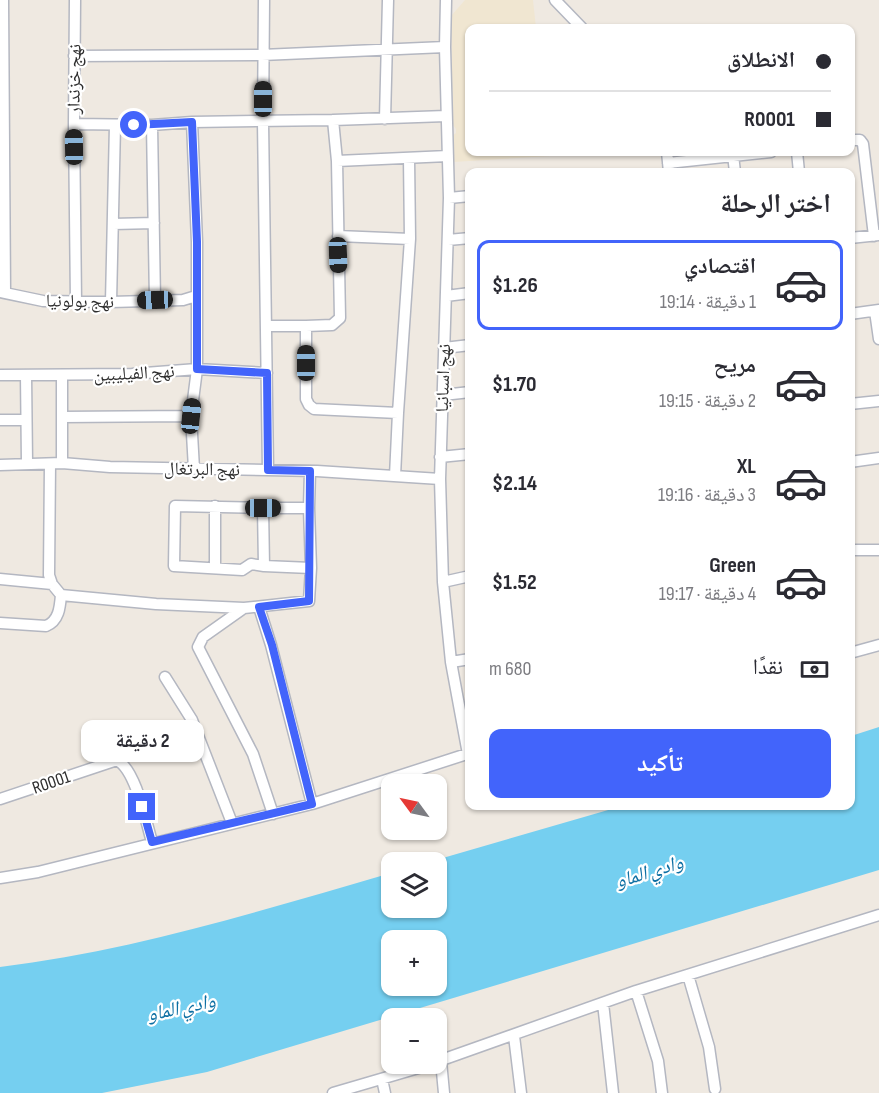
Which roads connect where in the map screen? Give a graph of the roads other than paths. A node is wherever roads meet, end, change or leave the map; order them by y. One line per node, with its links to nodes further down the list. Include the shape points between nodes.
1 (3, 0): 8 (street)
2 (75, 0): 12 (street, نهج خزندار)
3 (264, 0): 11 (street)
4 (388, 0): 10 (street)
5 (446, 0): 9 (street, نهج اسبانيا)
6 (555, 0): 7 (street)
7 (578, 24)
8 (2, 28): 22 (street)
9 (445, 47): 10 (street); 13 (street, نهج اسبانيا)
10 (387, 51): 11 (street); 14 (street)
11 (262, 55): 12 (street); 17 (street)
12 (74, 56): 18 (street, نهج خزندار)
13 (446, 116): 14 (street); 23 (street, نهج اسبانيا)
14 (385, 119): 15 (street)
15 (333, 120): 17 (street); 26 (street)
16 (192, 122): 17 (street); 20 (street); 41 (street)
17 (263, 122): 48 (street)
18 (74, 124): 19 (street); 44 (street, نهج خزندار)
19 (115, 125): 20 (street); 32 (street)
20 (152, 125): 31 (street)
21 (855, 140): 34 (street, via 863,144)
22 (3, 145): 28 (street)
23 (448, 156): 25 (street); 30 (street, نهج اسبانيا)
24 (724, 156): 27 (street)
25 (409, 158): 26 (street); 37 (street)
26 (337, 161): 33 (street)
27 (668, 162)
28 (2, 184): 39 (street)
29 (465, 196): 30 (street)
30 (449, 198): 38 (street, نهج اسبانيا)
31 (154, 223): 32 (street); 43 (street)
32 (113, 224): 45 (street)
33 (338, 236): 37 (street); 49 (street, via 340,318 333,325)
34 (876, 236): 36 (street)
35 (465, 238): 38 (street)
36 (855, 238)
37 (410, 239): 62 (street)
38 (448, 240): 42 (street, نهج اسبانيا)
39 (2, 292): 44 (street, نهج بولونيا, via 27,299)
40 (465, 294): 42 (street)
41 (196, 296): 43 (street, نهج بولونيا); 53 (street)
42 (446, 296): 52 (street, نهج اسبانيا)
43 (155, 300): 45 (street, نهج بولونيا)
44 (76, 302): 45 (street, نهج بولونيا)
45 (111, 302)
46 (877, 310): 47 (street); 50 (street)
47 (855, 313)
48 (266, 326): 49 (street); 54 (street)
49 (306, 326): 62 (street, via 309,405 314,409)
50 (879, 339)
51 (465, 346): 52 (street)
52 (444, 348): 59 (street, نهج اسبانيا)
53 (197, 369): 54 (street, نهج الفيليبين); 57 (street, نهج الفيليبين); 63 (street)
54 (267, 373): 75 (street)
55 (0, 375): 56 (street, نهج الفيليبين)
56 (26, 375): 57 (street, نهج الفيليبين); 66 (street)
57 (62, 375): 64 (street)
58 (465, 393): 59 (street)
59 (443, 395): 68 (street, نهج اسبانيا)
60 (879, 401): 61 (street)
61 (855, 403)
62 (398, 413): 77 (street)
63 (191, 416): 64 (street); 74 (street)
64 (62, 417): 72 (street)
65 (0, 420): 66 (street)
66 (25, 420): 71 (street)
67 (465, 454): 68 (street)
68 (440, 457): 78 (street, نهج اسبانيا)
69 (879, 458): 70 (street)
70 (855, 461)
71 (27, 464): 72 (street, نهج البرتغال); 73 (street, نهج البرتغال)
72 (56, 464): 74 (street, نهج البرتغال); 90 (street, via 49,575)
73 (0, 465)
74 (194, 469): 75 (street, نهج البرتغال)
75 (268, 470): 76 (street, نهج البرتغال)
76 (310, 471): 77 (street, نهج البرتغال); 81 (street)
77 (395, 476): 78 (street, نهج البرتغال)
78 (440, 479): 89 (street, نهج اسبانيا)
79 (215, 506): 80 (street); 86 (street); 86 (street, via 175,506 174,566)
80 (263, 508): 81 (street); 84 (street)
81 (309, 508): 85 (street)
82 (855, 550): 83 (street)
83 (879, 550)
84 (264, 566): 85 (street); 86 (street, via 251,564 242,570)
85 (310, 567): 92 (street, via 309,601)
86 (215, 568)
87 (465, 577): 89 (street)
88 (0, 579): 90 (street)
89 (443, 582): 98 (street, نهج اسبانيا)
90 (52, 584): 91 (street)
91 (61, 595): 93 (street); 94 (street, via 60,609 52,624)
92 (259, 607): 93 (street); 103 (street)
93 (244, 608): 104 (street, via 202,637 198,647 252,754)
94 (0, 623)
95 (879, 645): 96 (street)
96 (855, 652)
97 (465, 661): 98 (street)
98 (451, 662): 100 (street, نهج اسبانيا)
99 (165, 677): 105 (street, via 192,720)
100 (465, 733)
101 (465, 754): 103 (street)
102 (0, 799): 106 (street, R0001, via 117,760 125,766 137,792)
103 (312, 804): 104 (street)
104 (273, 814): 105 (street)
105 (232, 823): 106 (street)
106 (152, 842): 107 (street)
107 (0, 878)
108 (879, 915): 109 (street)
109 (688, 975): 110 (street); 117 (street, via 709,1047)
110 (636, 991): 111 (street); 123 (street, via 658,1060)
111 (603, 1003): 112 (street); 122 (street)
112 (514, 1036): 113 (street); 121 (street)
113 (447, 1058)
114 (398, 1074): 116 (street)
115 (439, 1074): 120 (street)
116 (382, 1079): 118 (street); 119 (street)
117 (715, 1089)
118 (333, 1093)
119 (385, 1093)
120 (444, 1093)
121 (521, 1093)
122 (612, 1093)
123 (662, 1093)

